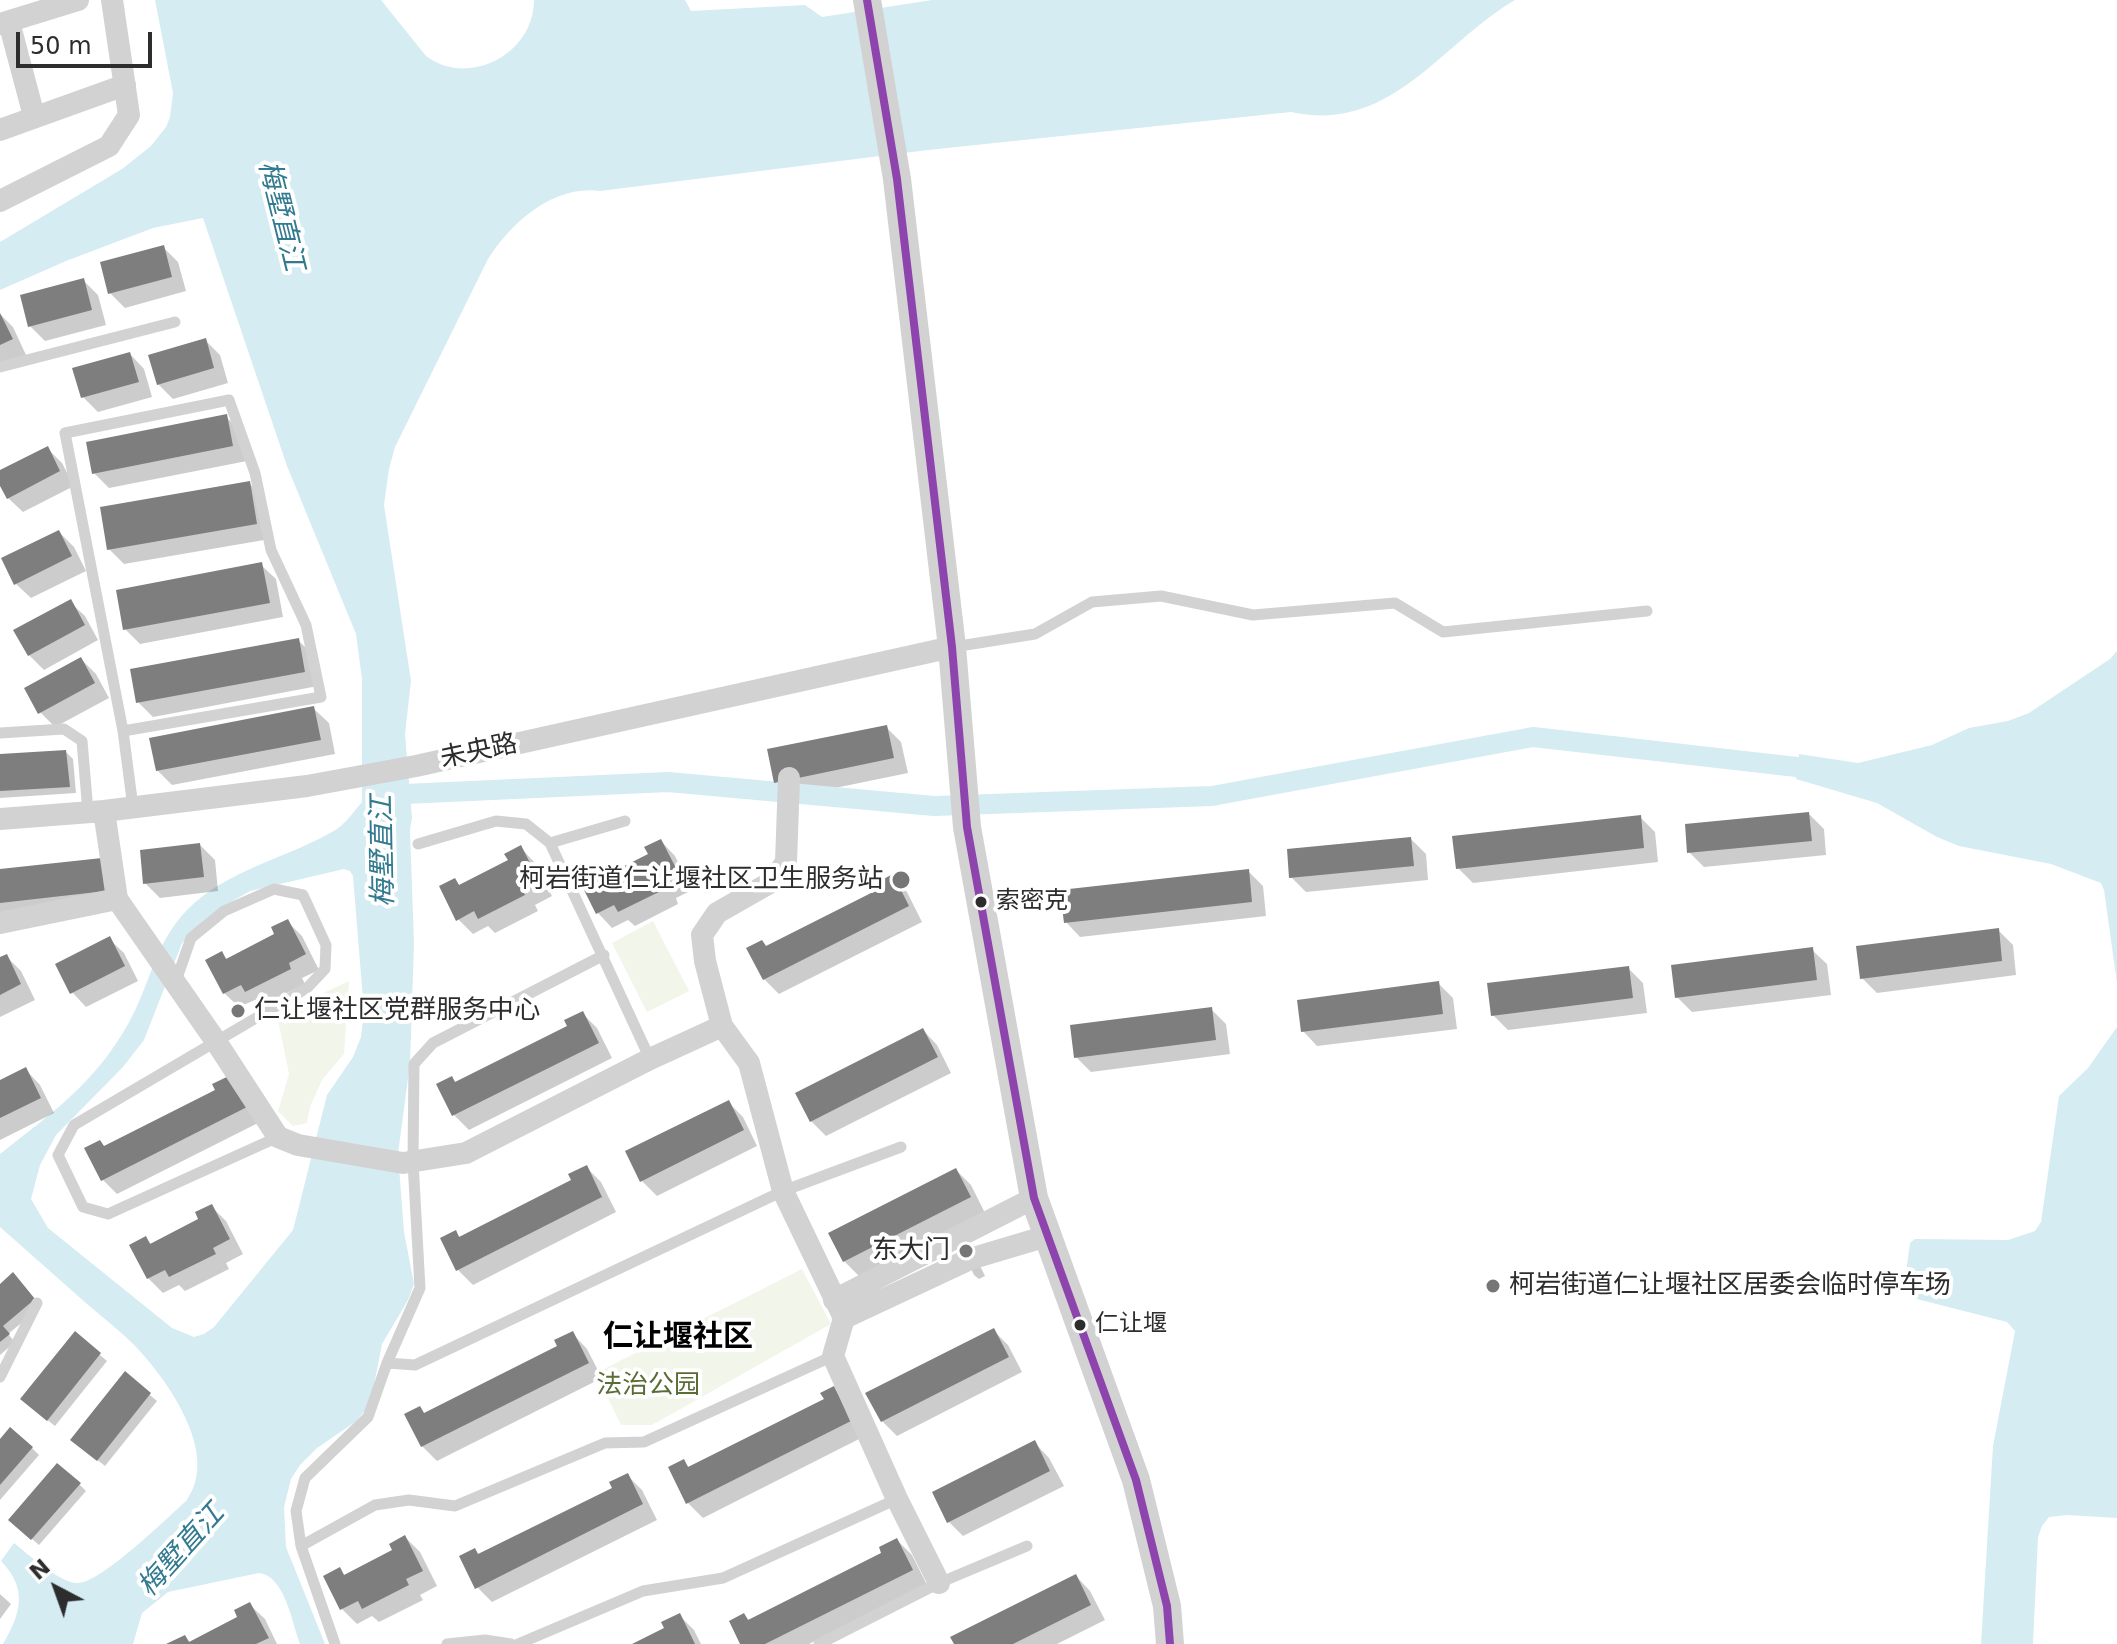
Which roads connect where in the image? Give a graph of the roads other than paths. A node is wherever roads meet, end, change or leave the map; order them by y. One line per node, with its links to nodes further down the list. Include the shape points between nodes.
1 (78, 0): 4 (street)
2 (112, 0): 6 (street)
3 (867, 0): 13 (street, via 897,179)
4 (5, 23): 5 (street)
5 (11, 71): 7 (street)
6 (125, 85): 7 (street); 9 (street, via 129,115 109,146)
7 (34, 116): 8 (street)
8 (0, 130)
9 (0, 201)
10 (175, 322): 11 (lane)
11 (0, 367)
12 (1647, 611): 13 (lane, via 1443,632 1395,603 1253,615 1161,596 1092,602 1035,634)
13 (952, 647): 17 (street, 未央路, via 416,766 307,786); 34 (street, via 967,827)
14 (123, 731): 14 (lane, via 65,433 229,400 255,473 271,550 306,625 321,697); 17 (lane)
15 (0, 733): 18 (lane, via 64,729 82,741)
16 (789, 778): 27 (street, via 786,862 773,881 717,913 702,935)
17 (133, 807): 18 (street, 未央路)
18 (96, 811): 19 (street, 未央路); 23 (street)
19 (0, 819)
20 (625, 821): 21 (lane)
21 (550, 843): 22 (lane, via 526,824 496,821); 25 (lane)
22 (418, 844)
23 (117, 899): 24 (street); 26 (street)
24 (0, 923)
25 (604, 955): 29 (lane); 32 (lane, via 433,1043 414,1064)
26 (173, 979): 28 (street); 28 (lane, via 191,938 224,911 274,889 303,895 326,945 325,969 307,988)
27 (722, 1026): 29 (street); 33 (street, via 749,1063)
28 (215, 1040): 30 (street); 30 (lane, via 74,1125 58,1155 83,1207 108,1214)
29 (650, 1059): 32 (street, via 466,1153)
30 (288, 1141): 32 (street)
31 (901, 1147): 33 (lane)
32 (408, 1162): 39 (lane, via 420,1288)
33 (783, 1191): 37 (street); 39 (lane, via 415,1365)
34 (1034, 1198): 35 (street); 37 (street)
35 (1047, 1236): 37 (street); 50 (street, via 1136,1480 1167,1606)
36 (37, 1303): 40 (lane)
37 (839, 1309): 38 (street)
38 (833, 1356): 41 (street); 42 (lane, via 644,1442 605,1443 455,1506 409,1500 375,1505)
39 (387, 1363): 42 (lane, via 368,1417 305,1478 296,1511)
40 (0, 1377)
41 (897, 1499): 44 (street); 48 (lane, via 723,1578 643,1591)
42 (301, 1546): 45 (lane)
43 (1027, 1546): 44 (lane)
44 (939, 1583): 49 (lane)
45 (335, 1644)
46 (447, 1644): 47 (lane)
47 (511, 1644)
48 (518, 1644)
49 (819, 1644)
50 (1170, 1644)

